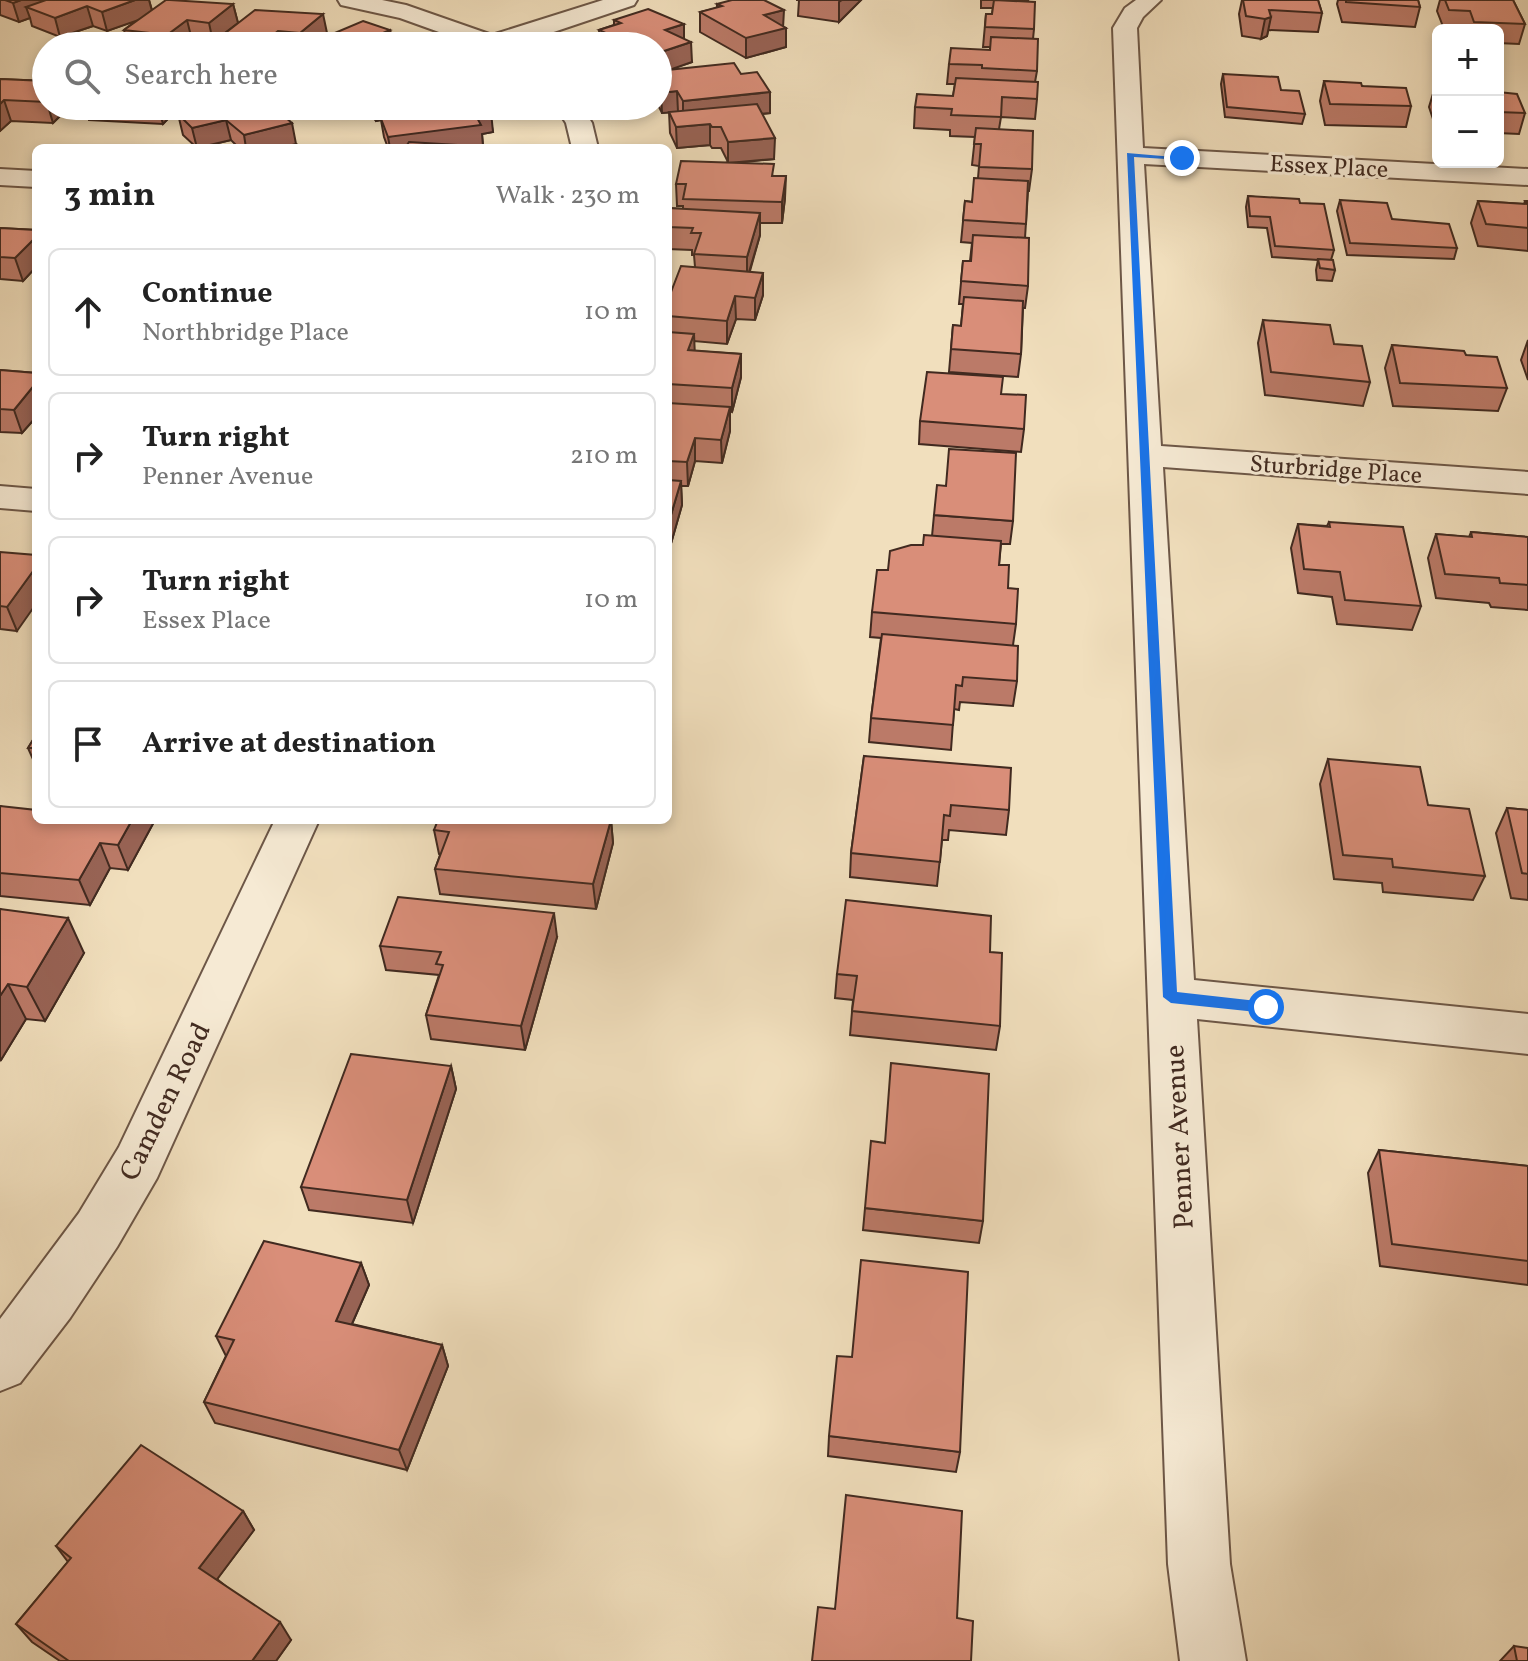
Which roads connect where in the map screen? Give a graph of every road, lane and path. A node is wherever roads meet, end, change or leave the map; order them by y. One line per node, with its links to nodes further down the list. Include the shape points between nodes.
1 (349, 0): 4 (street)
2 (626, 0): 5 (street)
3 (1150, 0): 8 (street, Penner Avenue, via 1133,13 1125,28)
4 (464, 32)
5 (533, 32)
6 (577, 120): 7 (street)
7 (584, 144)
8 (1130, 155): 10 (street, Essex Place); 12 (street, Penner Avenue)
9 (0, 177): 11 (street)
10 (1528, 177)
11 (32, 179)
12 (1145, 455): 13 (street, Sturbridge Place); 17 (street, Penner Avenue)
13 (1528, 483)
14 (0, 497): 15 (street)
15 (32, 500)
16 (295, 824): 19 (street, Camden Road, via 138,1162 90,1242)
17 (1171, 997): 18 (street); 20 (street, Penner Avenue, via 1199,1564)
18 (1528, 1034)
19 (0, 1364)
20 (1213, 1661)

